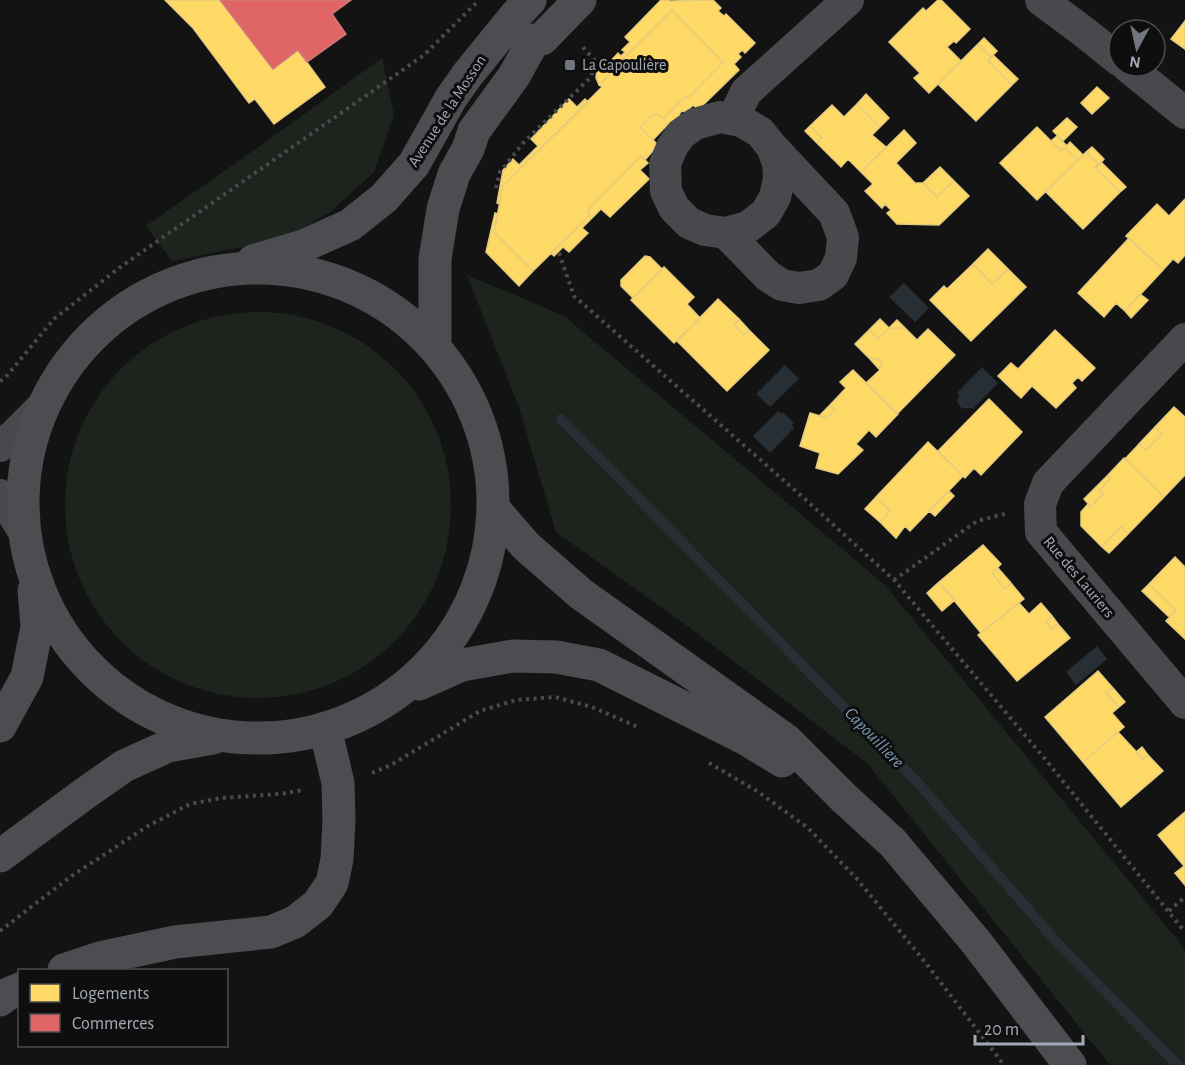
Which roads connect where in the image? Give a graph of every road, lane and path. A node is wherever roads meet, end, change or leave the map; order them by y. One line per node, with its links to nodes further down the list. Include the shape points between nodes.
1 (479, 0): 18 (path, via 424,54 110,275 54,319)
2 (530, 0): 15 (main road, Avenue de la Mosson, via 476,63 414,164 384,198 350,225 303,246)
3 (580, 0): 17 (main road, Avenue de la Mosson, via 542,39 534,40 514,76 474,131 454,174 442,209 435,259)
4 (848, 0): 10 (street, via 746,92)
5 (1041, 0): 6 (street)
6 (1107, 50)
7 (596, 61): 12 (path, via 591,77 524,142 500,172)
8 (1142, 78): 9 (street)
9 (1185, 113)
10 (733, 119): 11 (street, via 760,132); 13 (street, via 720,117 695,124 681,134 665,164 666,191 674,208 689,223)
11 (772, 147): 13 (street, via 779,179 775,198 766,213 748,227); 13 (street, via 834,213 843,237 833,275 819,285 782,285)
12 (496, 188)
13 (726, 233)
14 (559, 254): 26 (path, via 574,296)
15 (226, 270): 17 (main road, via 283,269 340,282 391,309); 19 (main road, via 187,278 151,293 117,314 63,370)
16 (1185, 339): 22 (street, via 1048,483)
17 (435, 347): 23 (main road, via 468,395 488,450)
18 (0, 381)
19 (44, 405): 20 (street); 24 (main road, via 29,445 23,488)
20 (0, 446)
21 (0, 495): 24 (street)
22 (1040, 504): 26 (path, via 977,521); 28 (street, Rue des Lauriers, via 1041,532)
23 (494, 509): 27 (main road, via 486,563 466,614 436,658); 35 (main road, via 526,546 581,594 786,740)
24 (24, 532): 25 (main road)
25 (32, 570): 29 (main road, via 37,627 27,677); 32 (main road, via 54,620 86,663 118,691 175,723)
26 (894, 580): 38 (path)
27 (395, 695): 30 (main road); 35 (main road, via 462,665 513,656 556,657 599,665 746,740)
28 (1185, 704)
29 (0, 726)
30 (325, 728): 32 (main road, via 277,737); 34 (main road)
31 (641, 728): 34 (path, via 555,697 516,700 480,711 391,765)
32 (227, 736): 36 (main road, via 168,746 124,766)
33 (707, 762): 44 (path, via 757,791 808,828 857,879)
34 (338, 783): 39 (path, via 190,804 148,826 70,877); 41 (main road, via 338,859 332,882 318,904 295,922 271,932 164,944)
35 (844, 798): 45 (main road, via 893,843 976,942)
36 (0, 856)
37 (1185, 897): 38 (path)
38 (1169, 911): 40 (path)
39 (0, 931)
40 (1185, 932)
41 (67, 969)
42 (18, 990): 43 (main road)
43 (0, 1000)
44 (1004, 1065)
45 (1070, 1065)

